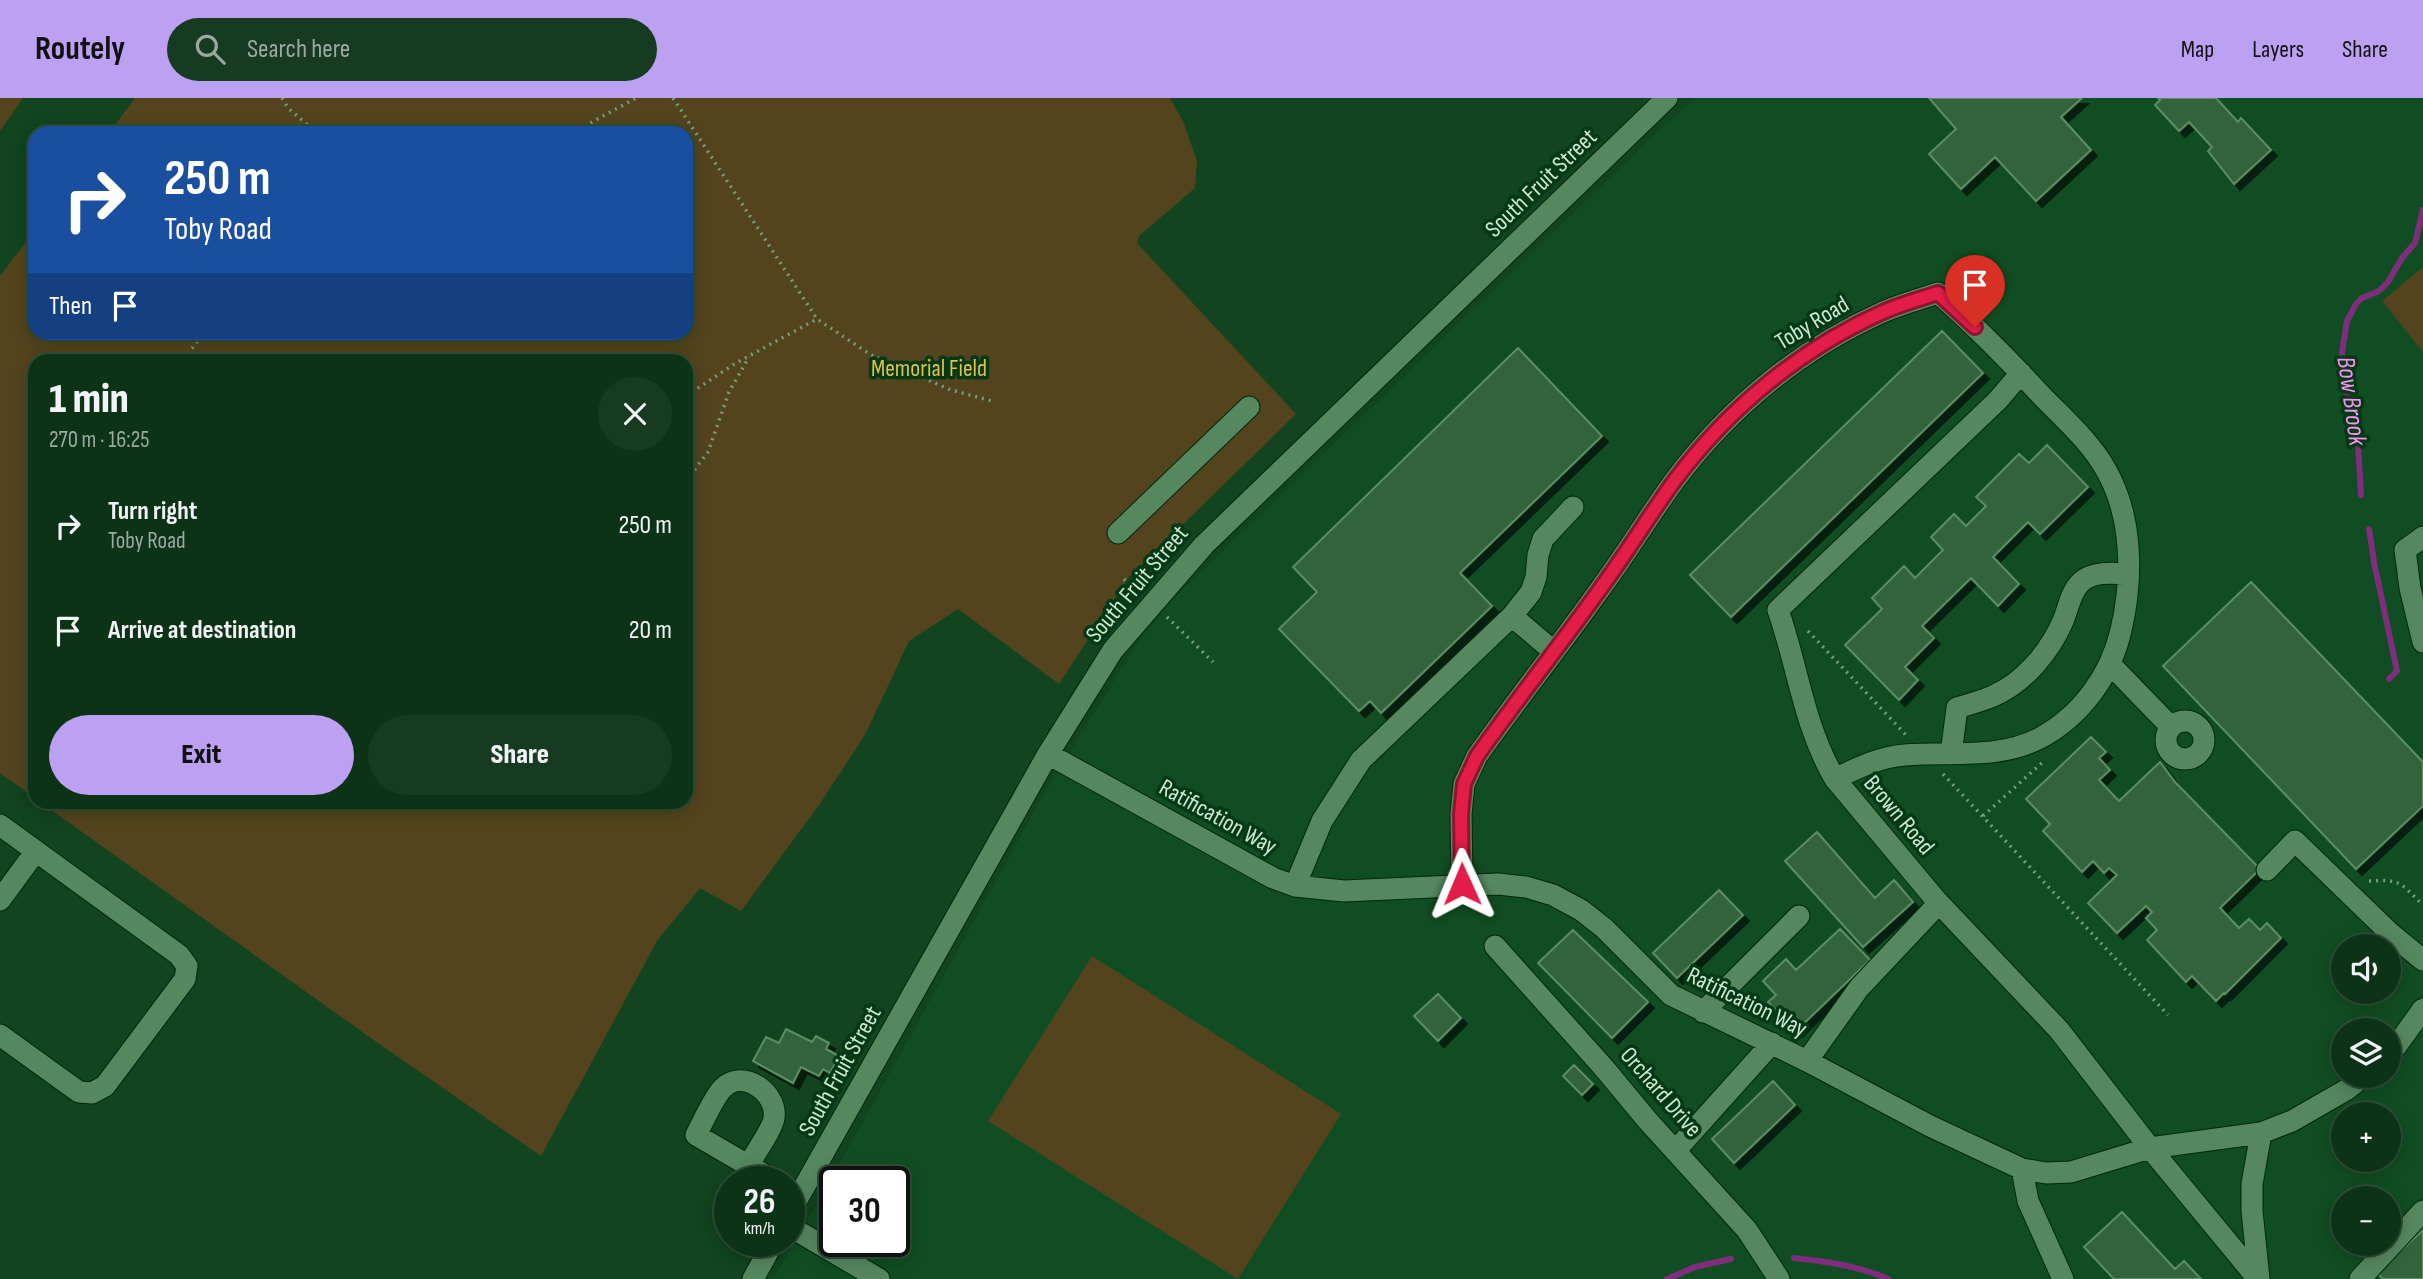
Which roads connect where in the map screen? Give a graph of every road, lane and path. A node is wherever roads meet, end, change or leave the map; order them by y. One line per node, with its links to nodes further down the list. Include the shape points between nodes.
1 (282, 98): 5 (path)
2 (636, 98): 6 (path)
3 (673, 98): 7 (path)
4 (1667, 98): 29 (street, South Fruit Street, via 1204,545 1114,650)
5 (309, 126)
6 (585, 126)
7 (691, 126)
8 (693, 129): 9 (path)
9 (817, 319): 10 (path); 13 (path, via 871,355 951,390)
10 (750, 355): 12 (path); 15 (path, via 729,392 708,452)
11 (2021, 373): 19 (street, Toby Road, via 2106,469 2124,516); 24 (street, Toby Road, via 1938,293 1848,329 1774,377 1711,436); 32 (street, Brown Road, via 1778,610 1808,722)
12 (693, 392)
13 (992, 401)
14 (1249, 407): 17 (street)
15 (693, 472)
16 (1573, 507): 20 (street, via 1543,539 1531,592)
17 (1118, 533)
18 (2423, 537): 23 (street, via 2406,550)
19 (2128, 574): 26 (street, Toby Road, via 2124,616); 31 (street, via 2102,573 2081,581 2062,624 2021,679 1995,695 1957,708)
20 (1512, 616): 24 (street); 39 (street, via 1361,760 1322,821)
21 (1806, 630): 28 (path)
22 (1191, 638): 25 (path)
23 (2423, 642)
24 (1553, 651): 38 (street, Toby Road, via 1477,756 1464,784)
25 (1213, 662)
26 (2110, 664): 27 (street); 31 (street, Toby Road, via 2081,706 2041,737 2017,747)
27 (2171, 727)
28 (1910, 739)
29 (1048, 754): 39 (street, Ratification Way); 58 (street, South Fruit Street)
30 (2049, 756): 33 (path)
31 (1945, 762): 32 (street, Toby Road, via 1902,755 1864,764); 33 (path)
32 (1835, 779): 41 (street, Brown Road)
33 (1983, 816): 48 (path)
34 (0, 825): 35 (street)
35 (36, 851): 40 (street); 49 (street, via 179,955 187,966 185,979 105,1086 92,1093 79,1092)
36 (2267, 870): 45 (street, via 2295,841)
37 (2369, 881): 42 (path, via 2400,884)
38 (1462, 884): 39 (street, Ratification Way, via 1344,891); 47 (street, Ratification Way, via 1526,887 1553,895 1604,928 1671,995)
39 (1295, 886)
40 (0, 900)
41 (1939, 903): 52 (street, via 1858,988); 55 (street, Brown Road, via 2059,1030)
42 (2423, 905)
43 (1799, 916): 47 (street)
44 (1495, 946): 56 (street, Orchard Drive)
45 (2423, 960)
46 (2423, 1009): 50 (street)
47 (1703, 1012): 51 (street, Ratification Way)
48 (2168, 1015)
49 (0, 1035)
50 (2401, 1039)
51 (1772, 1044): 52 (street, Ratification Way); 56 (street)
52 (1807, 1060): 57 (street, Ratification Way)
53 (2349, 1088): 54 (street, Ratification Way)
54 (2262, 1133): 55 (street, Ratification Way); 66 (street, via 2252,1184)
55 (2150, 1148): 57 (street, Ratification Way, via 2071,1172); 66 (street, Brown Road)
56 (1676, 1150): 65 (street, Orchard Drive, via 1747,1230)
57 (2022, 1169): 62 (street, via 2028,1201)
58 (805, 1175)
59 (2423, 1211): 67 (street)
60 (805, 1235): 64 (street)
61 (765, 1257): 63 (street)
62 (2059, 1270)
63 (753, 1279)
64 (879, 1279)
65 (1779, 1279)
66 (2259, 1279)
67 (2360, 1279)

